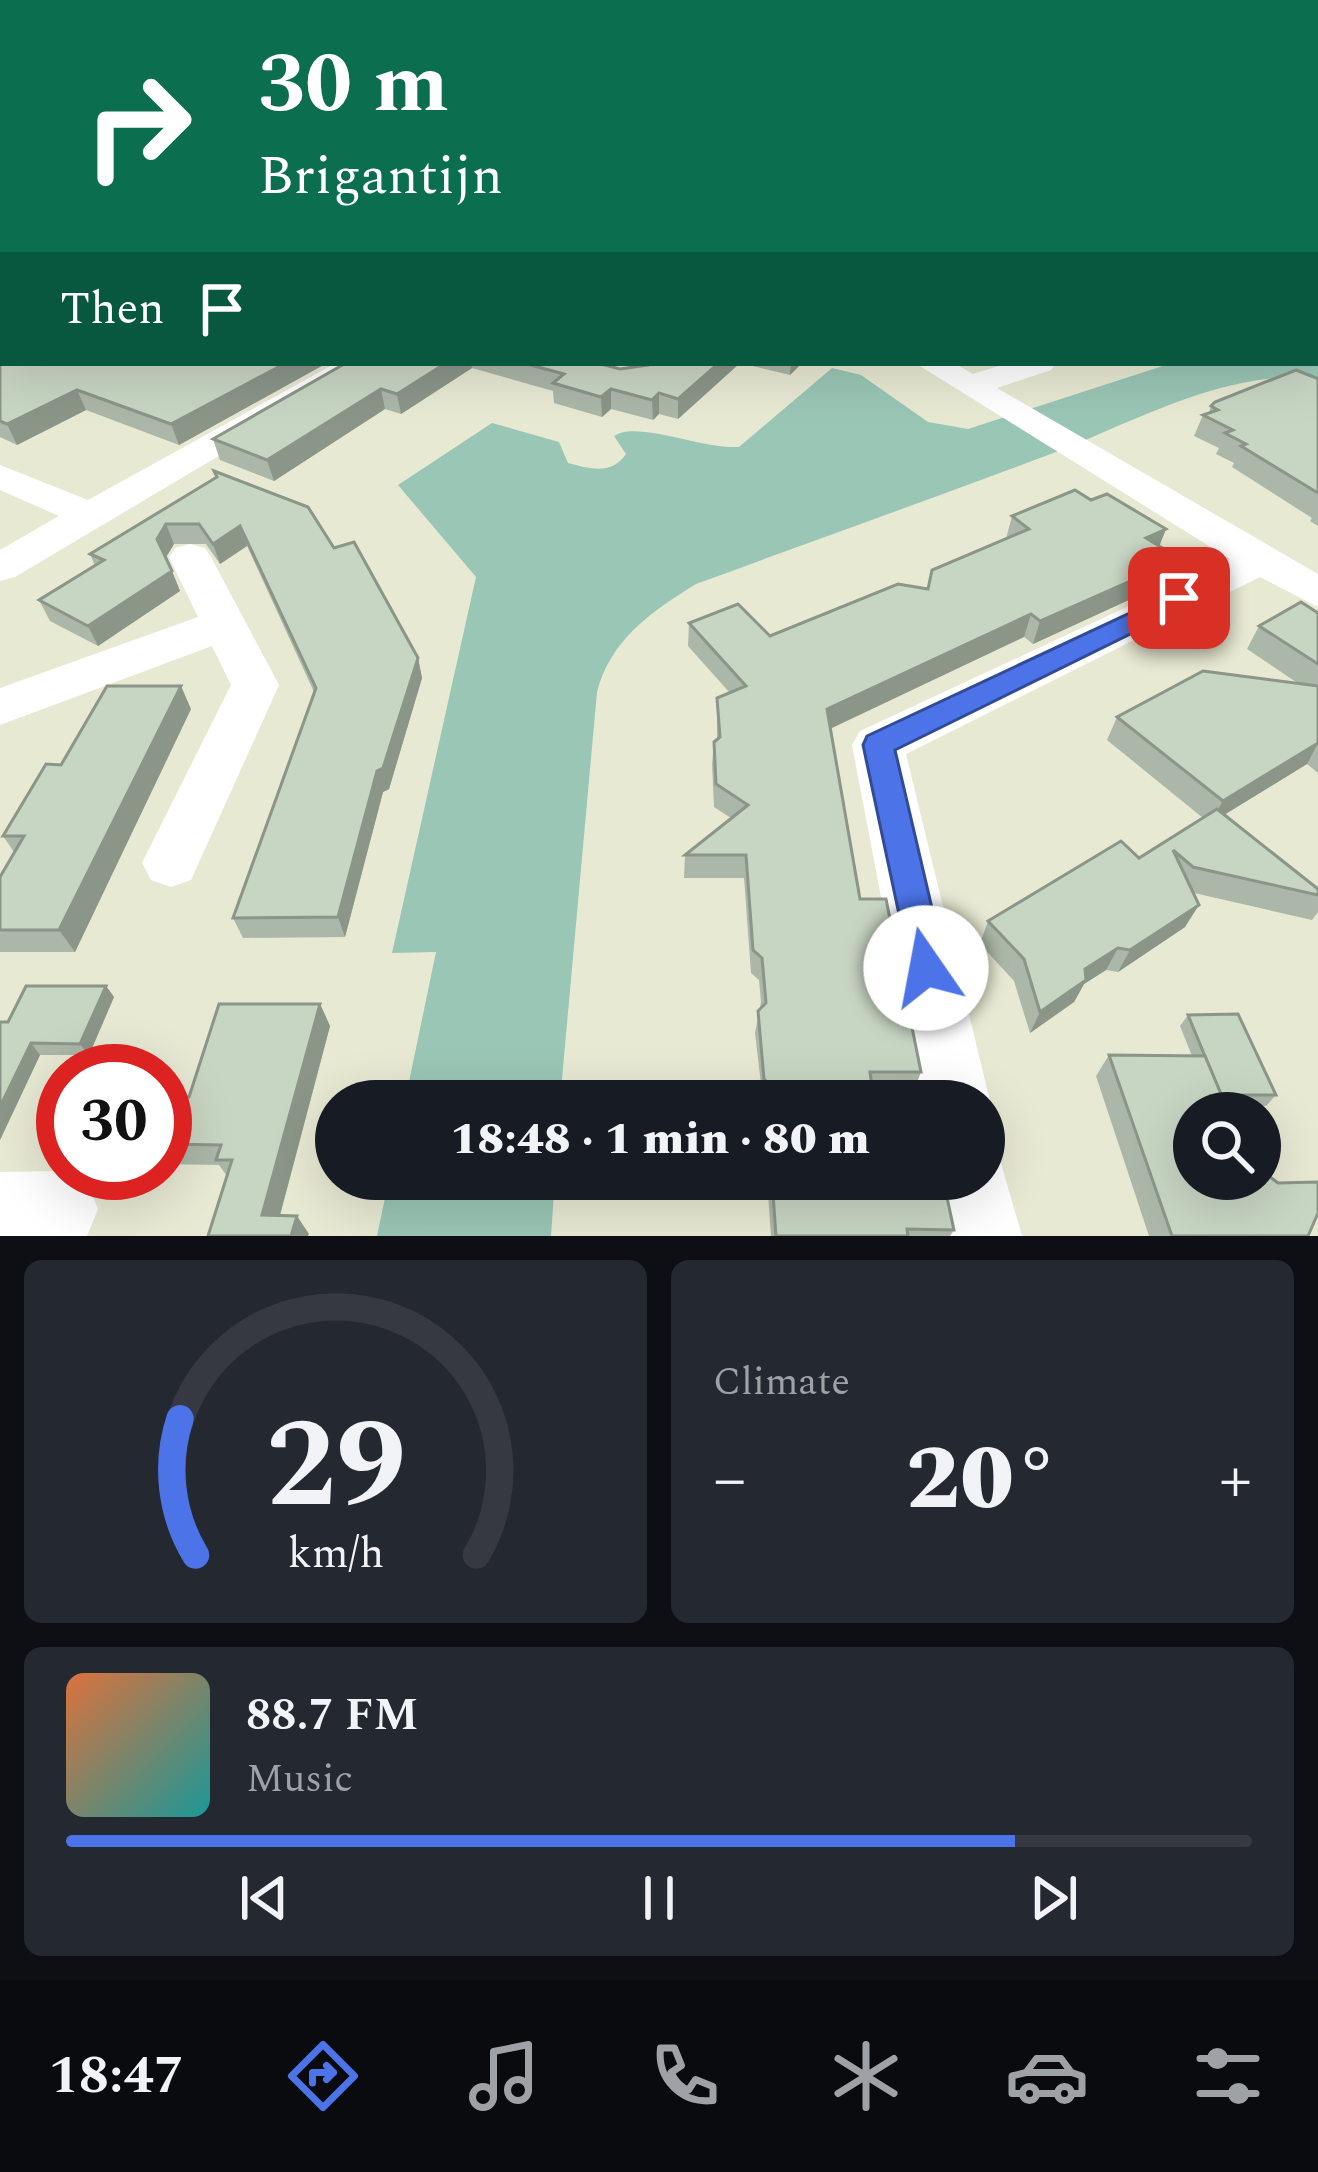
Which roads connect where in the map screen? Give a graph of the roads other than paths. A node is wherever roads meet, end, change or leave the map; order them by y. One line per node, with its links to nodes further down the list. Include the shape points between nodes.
1 (354, 366): 6 (street)
2 (936, 366): 4 (street)
3 (1031, 366): 4 (street)
4 (969, 386): 8 (street)
5 (0, 476): 6 (street)
6 (90, 515): 9 (street)
7 (190, 557): 11 (street)
8 (1261, 560): 10 (street); 14 (street, via 878,745)
9 (0, 568)
10 (1318, 593)
11 (225, 624): 12 (street); 13 (street, via 255,685)
12 (0, 707)
13 (171, 863)
14 (950, 1080)
15 (976, 1200): 16 (street)
16 (984, 1236)

